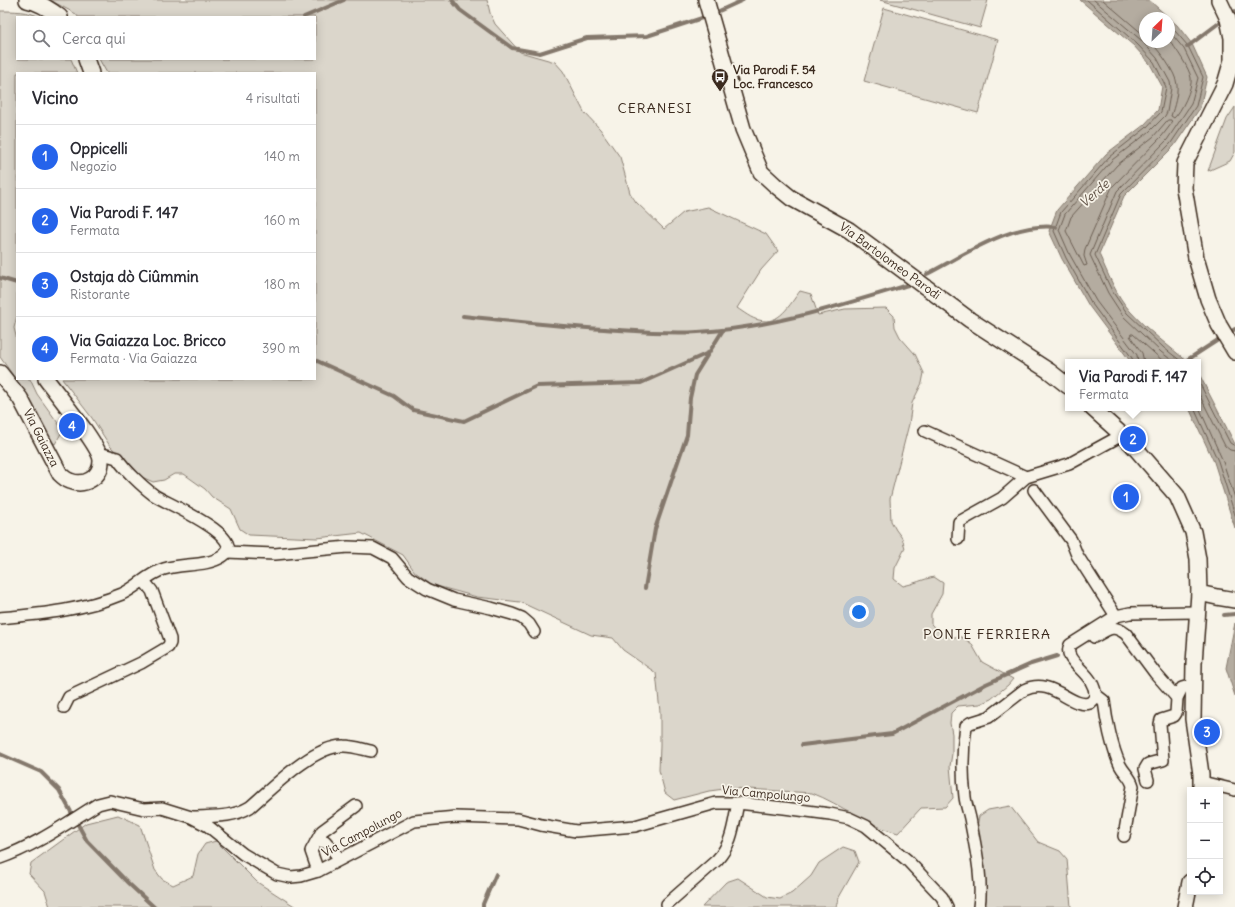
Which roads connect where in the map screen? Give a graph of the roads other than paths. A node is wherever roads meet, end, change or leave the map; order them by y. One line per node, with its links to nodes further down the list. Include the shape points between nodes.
1 (27, 0): 4 (main road)
2 (706, 0): 10 (main road, Via Bartolomeo Parodi, via 743,129 761,172 791,198 849,230 970,320)
3 (1219, 0): 7 (main road, via 1228,19 1232,38 1232,60 1225,84 1185,163 1184,188 1196,258 1208,299 1219,325)
4 (59, 16)
5 (86, 60): 6 (main road)
6 (91, 72)
7 (1235, 352)
8 (0, 373): 14 (main road, Via Gaiazza, via 20,398 60,474 77,483 93,478 100,469)
9 (47, 380): 14 (main road)
10 (1065, 384)
11 (1095, 411): 13 (main road)
12 (925, 431): 15 (street)
13 (1122, 435): 15 (street, via 1069,464); 20 (main road, via 1177,496 1193,532 1198,559)
14 (99, 453): 18 (street, via 118,458 122,465 154,495 214,528 225,539)
15 (1026, 477): 17 (street, via 1002,498 959,522)
16 (1034, 490): 23 (street, via 1071,540 1077,555)
17 (958, 539)
18 (227, 552): 19 (street, via 214,560 164,569); 25 (street, via 276,554 348,547 373,548 392,558 408,577 426,589 454,600 512,614 522,618)
19 (144, 581): 24 (street, via 123,594 76,608); 30 (street, via 152,591 170,639 168,647 70,697)
20 (1199, 593): 21 (main road); 22 (main road)
21 (1235, 600)
22 (1197, 612): 23 (street, via 1130,613); 27 (main road)
23 (1116, 616): 26 (street)
24 (0, 618)
25 (534, 632)
26 (1083, 636): 28 (street, via 1070,645 1068,652 1072,660 1092,681); 29 (street, via 1088,639 1113,628 1120,629)
27 (1193, 685): 29 (street, via 1182,688); 33 (main road, via 1193,719)
28 (1095, 694): 38 (street, via 1104,701 1120,764 1131,779); 46 (street, via 1092,702 1083,704 1047,688 1030,687 989,717 966,726 962,766 980,883)
29 (1177, 698): 32 (street, via 1174,716 1161,720 1163,760 1148,764 1145,769)
30 (64, 707)
31 (371, 751): 37 (street, via 343,746 324,750 299,765 242,812 228,816)
32 (1148, 780)
33 (1201, 786): 34 (street)
34 (1235, 790)
35 (738, 804): 41 (street, Via Campolungo, via 716,803 635,826 576,832 518,819 456,817 414,820); 44 (street, via 730,840 724,852); 45 (street, Via Campolungo, via 830,814 849,818 866,826 907,860 942,897)
36 (356, 806): 39 (street, via 322,831)
37 (191, 817): 40 (street, Via Campolungo, via 162,808 144,809 110,801 98,804 36,842); 42 (street, Via Campolungo, via 208,826 243,854 277,874 291,877)
38 (1124, 836)
39 (316, 842): 41 (street, via 325,841); 42 (street, via 311,851)
40 (0, 858)
41 (340, 859): 42 (street, Via Campolungo)
42 (318, 870)
43 (1187, 895): 47 (main road)
44 (667, 904)
45 (947, 907)
46 (979, 907)
47 (1185, 907)

